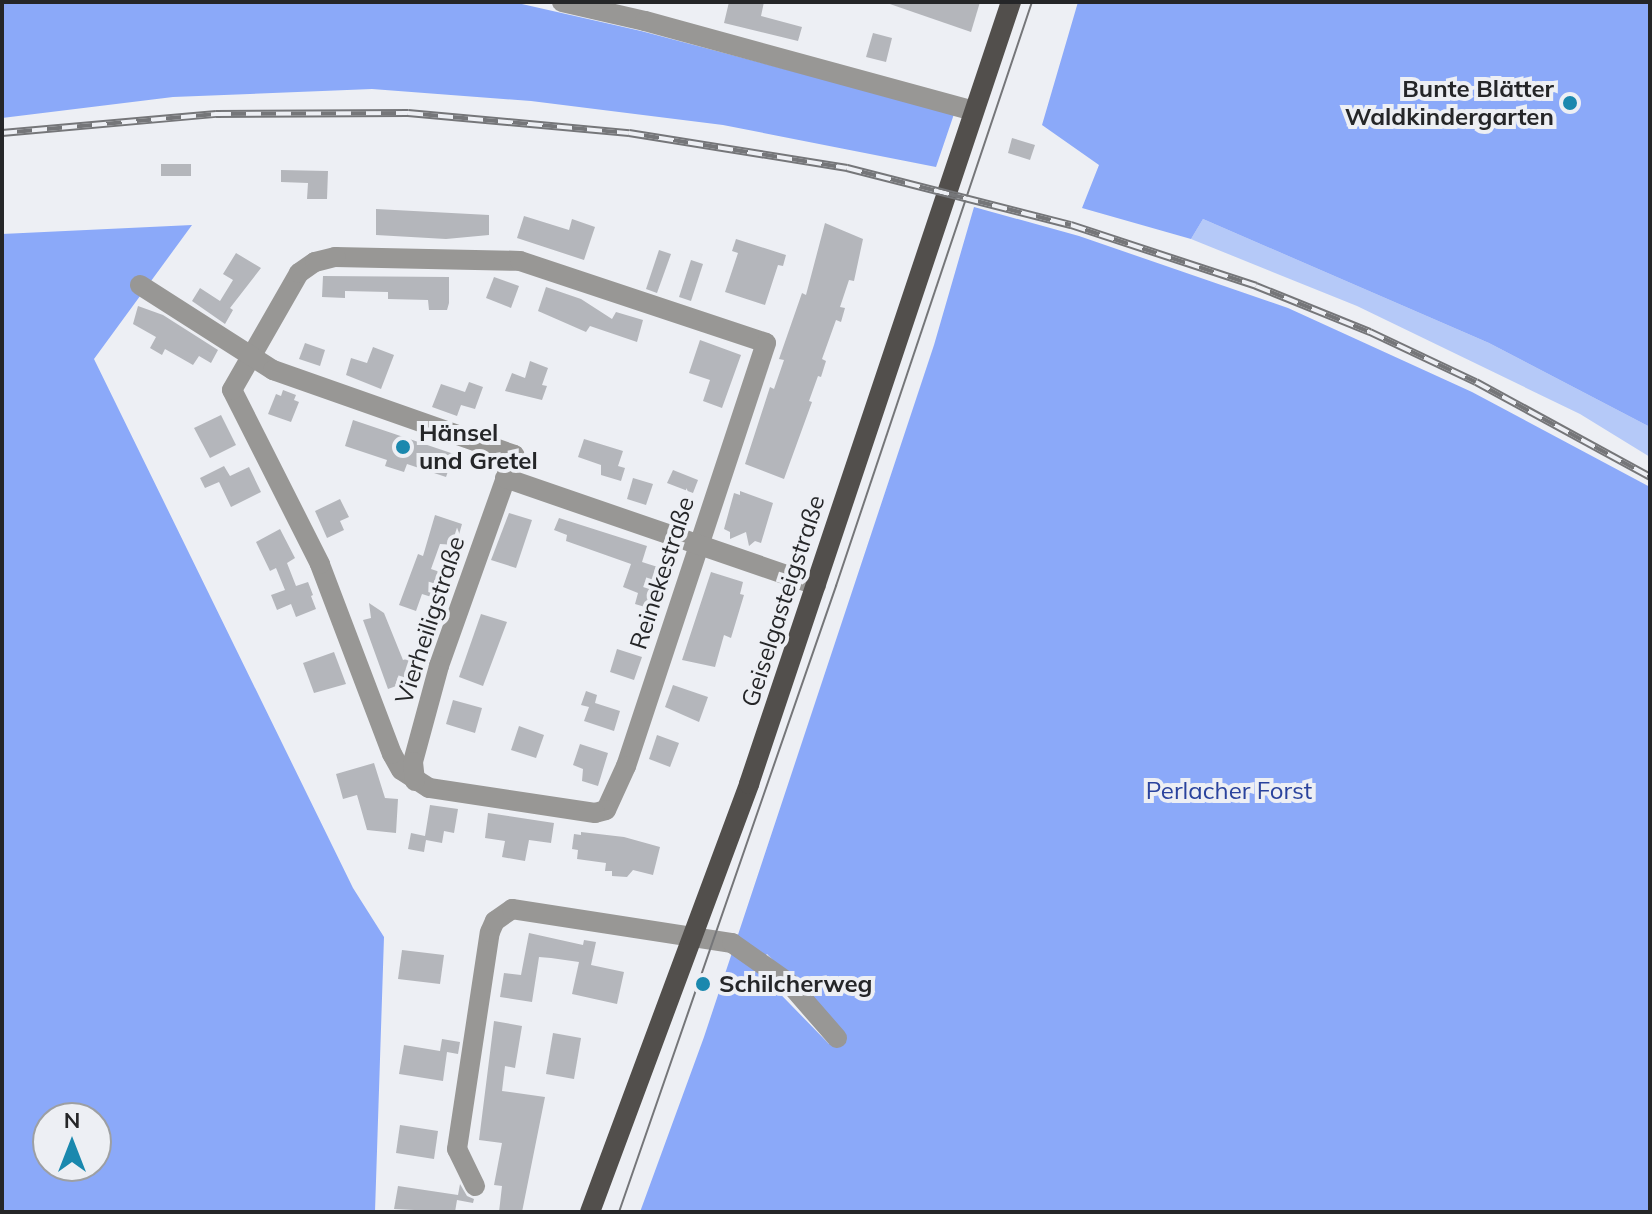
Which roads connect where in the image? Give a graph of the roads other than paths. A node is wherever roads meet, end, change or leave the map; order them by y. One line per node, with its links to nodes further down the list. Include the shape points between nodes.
1 (562, 2): 3 (street)
2 (1011, 2): 4 (main road, Geiselgasteigstraße)
3 (648, 11): 4 (street, via 903,102)
4 (974, 111): 9 (main road, Geiselgasteigstraße)
5 (140, 285): 6 (street)
6 (251, 357): 7 (street, via 284,375 514,455); 8 (street, Reinekestraße, via 299,273 335,257 520,261 766,343); 10 (street, Reinekestraße, via 232,390 320,564 392,754)
7 (505, 478): 8 (street); 10 (street, Vierheiligstraße, via 439,666 413,762)
8 (698, 546): 9 (street); 10 (street, Reinekestraße, via 626,766 606,810 595,813 429,788)
9 (816, 585): 11 (main road, Geiselgasteigstraße)
10 (415, 781)
11 (693, 935): 12 (street, via 732,943 765,964); 13 (street, via 512,909 495,921 457,1149); 14 (main road, Geiselgasteigstraße)
12 (837, 1038)
13 (475, 1186)
14 (590, 1212)

